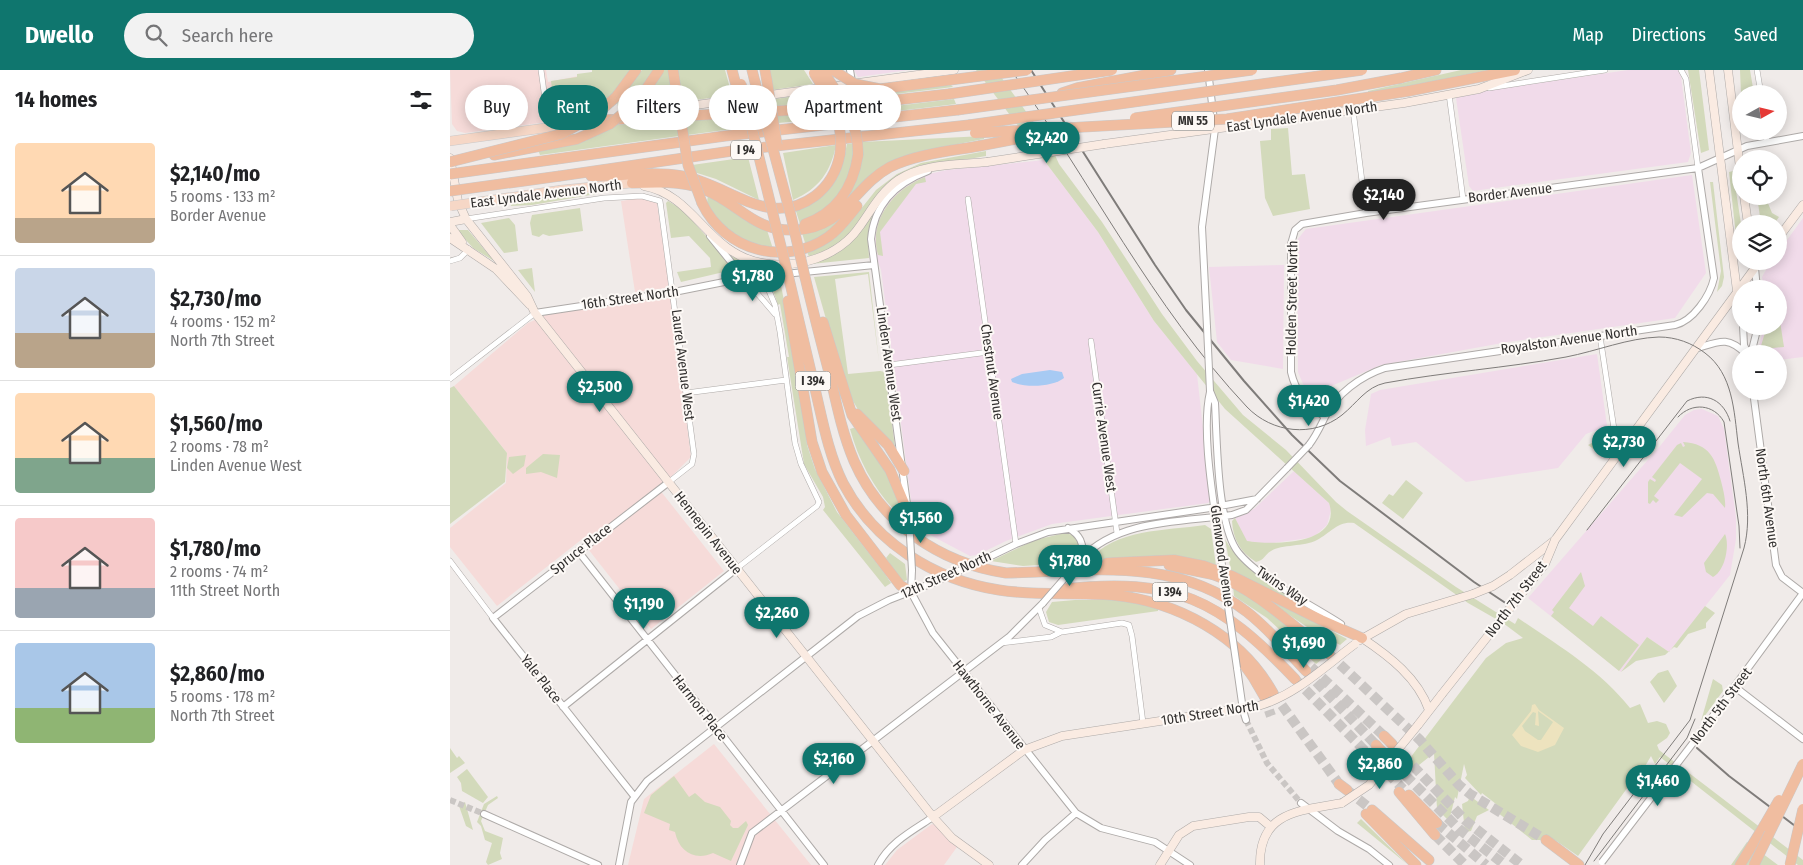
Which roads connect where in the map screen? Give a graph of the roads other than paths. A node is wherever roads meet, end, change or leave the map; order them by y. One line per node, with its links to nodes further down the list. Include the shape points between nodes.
1 (541, 70): 29 (street)
2 (636, 70): 46 (highway, bridge, via 616,97 593,117 568,131)
3 (660, 70): 46 (highway, bridge, via 629,110 590,134 529,149)
4 (672, 70): 49 (highway, bridge, via 688,165 702,203 722,231 742,244 766,251 794,251 819,242 833,233 877,182)
5 (732, 70): 27 (highway)
6 (738, 70): 27 (highway, I 394)
7 (752, 70): 55 (highway, bridge)
8 (765, 70): 55 (highway, bridge)
9 (833, 70): 12 (highway, bridge, via 855,84 880,90)
10 (850, 70): 28 (street)
11 (954, 70): 28 (main road)
12 (1027, 70)
13 (1112, 70): 36 (highway, bridge, via 949,94 815,109)
14 (1171, 70): 33 (highway, via 1077,88)
15 (1208, 70): 39 (street, Glenwood Avenue)
16 (1252, 70): 33 (highway, I 94, bridge)
17 (1362, 70): 38 (highway, I 94, bridge)
18 (1436, 70): 49 (highway, bridge, via 1337,90 1116,121)
19 (1515, 70): 38 (highway, MN 55, bridge, via 1227,119)
20 (1528, 70): 31 (main road, East Lyndale Avenue North)
21 (1605, 70): 31 (street)
22 (1681, 70): 51 (street, Royalston Avenue North, via 1686,79)
23 (1709, 70): 47 (main road)
24 (1728, 70): 43 (main road)
25 (1757, 70): 30 (street)
26 (816, 71): 53 (highway, bridge, via 839,117 842,137 832,176 820,192 801,203 780,209 760,207 715,185 677,175); 66 (highway, bridge, via 851,115 858,155 850,184 832,208 812,222)
27 (739, 84): 75 (highway, I 394, bridge)
28 (852, 84): 35 (main road, via 626,113)
29 (543, 85)
30 (1760, 85)
31 (1479, 89): 32 (main road, East Lyndale Avenue North)
32 (1449, 94): 34 (main road, East Lyndale Avenue North); 58 (street)
33 (1057, 95): 52 (highway, I 94, bridge)
34 (1353, 110): 39 (main road, East Lyndale Avenue North); 61 (street)
35 (608, 118)
36 (608, 120)
37 (538, 129): 41 (main road)
38 (972, 129): 53 (highway, I 94, via 933,130 739,150)
39 (1215, 129): 50 (main road, East Lyndale Avenue North, bridge); 90 (street, Glenwood Avenue, bridge, via 1202,238)
40 (1803, 136): 42 (street, Border Avenue)
41 (450, 141)
42 (1767, 142): 44 (street, Border Avenue)
43 (1738, 150)
44 (1741, 150)
45 (1732, 154): 47 (street, Border Avenue)
46 (466, 158): 48 (highway, bridge)
47 (1722, 159): 51 (street, Border Avenue); 76 (main road)
48 (450, 160): 62 (main road, Hennepin Avenue, via 458,201)
49 (906, 162): 66 (highway, via 871,181 846,209 824,224 809,229)
50 (936, 168): 67 (main road, East Lyndale Avenue North, via 924,168 898,180 878,198 847,241 814,259 786,264 754,261 732,252); 71 (street, Linden Avenue West, via 911,178 882,203 871,234)
51 (1698, 168): 58 (street, Border Avenue); 81 (street, Royalston Avenue North, via 1714,270 1708,293 1681,324)
52 (450, 174)
53 (560, 176): 56 (highway, I 94, bridge)
54 (632, 183): 60 (main road, East Lyndale Avenue North, bridge); 66 (highway, via 696,187 722,199 749,219); 67 (main road, East Lyndale Avenue North, via 669,194)
55 (784, 188): 73 (highway, bridge)
56 (450, 191)
57 (968, 199): 85 (street, Chestnut Avenue)
58 (1463, 199): 61 (street, Border Avenue)
59 (1803, 204): 64 (main road)
60 (450, 206)
61 (1366, 213): 65 (street, Border Avenue, via 1311,221)
62 (466, 219): 63 (main road); 77 (street, Laurel Avenue West, via 604,198 642,196 660,201); 79 (main road, Hennepin Avenue, via 527,296)
63 (452, 223): 69 (main road)
64 (1787, 226)
65 (1298, 227): 93 (street, Holden Street North, via 1290,251 1291,372 1306,404)
66 (782, 230)
67 (706, 231): 74 (street)
68 (450, 238): 69 (main road)
69 (469, 249): 70 (street, via 460,258); 79 (main road, Hennepin Avenue, via 496,269)
70 (450, 261)
71 (874, 265): 72 (street, 16th Street North); 86 (street, Linden Avenue West)
72 (766, 275): 74 (street, 16th Street North); 80 (street)
73 (808, 277): 89 (highway); 113 (highway, I 394, via 849,448 860,475 880,504 911,534 952,559 1006,573)
74 (744, 278): 77 (street, 16th Street North); 80 (street)
75 (789, 280): 114 (highway, via 788,299 812,442 820,467 846,515 901,587); 115 (highway, I 394, via 832,456 854,500 888,538 924,566 973,584)
76 (1736, 280)
77 (674, 292): 79 (street, 16th Street North); 91 (street, Laurel Avenue West)
78 (1732, 298): 84 (main road, North 7th Street)
79 (533, 310): 87 (street); 96 (main road, Hennepin Avenue)
80 (776, 314): 88 (street)
81 (1600, 336): 93 (street, Royalston Avenue North, via 1385,368 1367,374 1345,391); 94 (street, via 1614,428 1618,441)
82 (1092, 342): 103 (street, Currie Avenue West)
83 (1737, 345): 84 (street, via 1724,341)
84 (1698, 348): 94 (main road, North 7th Street)
85 (989, 352): 86 (street); 107 (street, Chestnut Avenue)
86 (889, 365): 95 (street, Linden Avenue West)
87 (450, 379)
88 (786, 380): 91 (street); 112 (street, via 795,443 801,464 818,496 817,506)
89 (842, 387): 95 (highway, via 859,416 888,445); 100 (highway, via 855,420 893,476)
90 (1210, 391): 98 (street, Glenwood Avenue, via 1214,402); 99 (street, Glenwood Avenue, via 1207,403 1208,446)
91 (686, 393): 96 (street, Laurel Avenue West, via 694,458 692,464)
92 (1754, 400): 116 (street, North 6th Avenue, via 1776,566 1782,577)
93 (1325, 417): 97 (street, Royalston Avenue North, bridge, via 1309,445)
94 (1625, 448): 106 (main road, North 7th Street)
95 (904, 471): 100 (street, Linden Avenue West)
96 (669, 482): 108 (street, Spruce Place); 112 (main road, Hennepin Avenue)
97 (1257, 499): 98 (street); 101 (street, Royalston Avenue North, via 1246,510)
98 (1223, 506): 99 (street); 101 (street, Twins Way)
99 (1215, 507): 102 (street, Glenwood Avenue); 103 (street, 12th Street North)
100 (908, 516): 114 (street, Linden Avenue West, bridge)
101 (1224, 516): 102 (street); 121 (street, Twins Way, via 1229,536 1247,562)
102 (1216, 517): 105 (street); 131 (street, Glenwood Avenue, bridge)
103 (1116, 521): 104 (street, 12th Street North); 105 (street, Currie Avenue West)
104 (1068, 528): 107 (street, 12th Street North); 109 (street, via 1082,543)
105 (1117, 533): 109 (street, via 1098,542)
106 (1555, 540): 121 (main road, 10th Street North, bridge, via 1493,586 1406,614); 132 (main road, North 7th Street, bridge, via 1545,564)
107 (1016, 544): 114 (street, 12th Street North, bridge)
108 (578, 551): 118 (street, Spruce Place); 120 (street, Harmon Place)
109 (1082, 558): 117 (street, bridge)
110 (450, 561): 118 (street, Yale Place)
111 (1132, 562): 113 (highway, via 1090,564); 121 (highway, via 1174,560 1222,571); 123 (highway, via 1214,575 1235,584)
112 (736, 569): 120 (street); 124 (main road, Hennepin Avenue)
113 (1048, 572): 125 (highway, I 394, via 1118,570 1161,574 1200,585 1225,597 1273,631)
114 (911, 592): 124 (street, 12th Street North, via 858,616); 126 (street, Hawthorne Avenue, via 930,630)
115 (1017, 592): 127 (highway, I 394, via 1118,585 1175,593 1203,604 1238,625); 129 (highway, via 1132,597 1170,607 1205,624 1243,663)
116 (1803, 593): 128 (street, North 5th Street)
117 (1041, 606): 119 (street, via 1045,626); 122 (street)
118 (494, 618): 130 (street, Yale Place)
119 (1062, 632): 122 (street, via 1051,637); 134 (street, via 1120,623 1129,625)
120 (648, 641): 130 (street); 135 (street, Harmon Place)
121 (1358, 641): 131 (main road, 10th Street North, bridge, via 1289,693 1275,701); 132 (main road, Twins Way, via 1404,671 1422,694)
122 (1001, 643): 126 (street)
123 (1328, 654)
124 (806, 658): 135 (street, 12th Street North); 138 (main road, Hennepin Avenue)
125 (1309, 669)
126 (963, 672): 138 (street); 141 (street, Hawthorne Avenue)
127 (1295, 679)
128 (1735, 687): 137 (street); 159 (street, North 5th Street, bridge)
129 (1268, 695)
130 (563, 707): 145 (street, Yale Place)
131 (1243, 710): 133 (street, Glenwood Avenue); 134 (main road, 10th Street North)
132 (1429, 710): 147 (main road, North 7th Street, bridge, via 1369,785 1342,804)
133 (1246, 720)
134 (1143, 723): 141 (main road, 10th Street North, via 1070,733)
135 (716, 729): 145 (street, 12th Street North, via 647,780); 149 (street, Harmon Place)
136 (1384, 736): 139 (highway)
137 (1803, 739)
138 (873, 741): 149 (street); 152 (main road, Hennepin Avenue)
139 (1392, 744)
140 (1376, 745): 142 (highway, via 1379,760)
141 (1024, 750): 150 (street, Hawthorne Avenue); 152 (main road, 10th Street North)
142 (1368, 754)
143 (1803, 758): 173 (highway, bridge)
144 (1803, 764): 174 (highway, bridge)
145 (634, 796): 161 (street)
146 (1301, 803): 147 (street)
147 (1310, 809): 154 (main road, North 7th Street, via 1287,814); 170 (street)
148 (1803, 809): 175 (highway, bridge)
149 (782, 812): 162 (street, via 752,834); 163 (street, Harmon Place)
150 (1076, 813): 157 (street, Hawthorne Avenue, via 1101,828 1143,838); 166 (street)
151 (484, 814): 160 (street)
152 (933, 818): 164 (street, via 897,841); 165 (main road, Hennepin Avenue, via 952,838)
153 (1437, 823): 155 (highway, via 1401,790)
154 (1271, 827): 157 (main road, via 1259,817 1197,825 1186,828); 169 (main road, North 7th Street, via 1264,836)
155 (1435, 835)
156 (1546, 840): 172 (highway)
157 (1169, 851): 167 (main road); 168 (street, Hawthorne Avenue)
158 (1429, 860): 171 (highway, via 1369,812)
159 (1602, 864)
160 (598, 865)
161 (619, 865)
162 (740, 865)
163 (824, 865)
164 (878, 865)
165 (989, 865)
166 (1022, 865)
167 (1160, 865)
168 (1190, 865)
169 (1260, 865)
170 (1389, 865)
171 (1416, 865)
172 (1579, 865)
173 (1740, 865)
174 (1754, 865)
175 (1790, 865)

